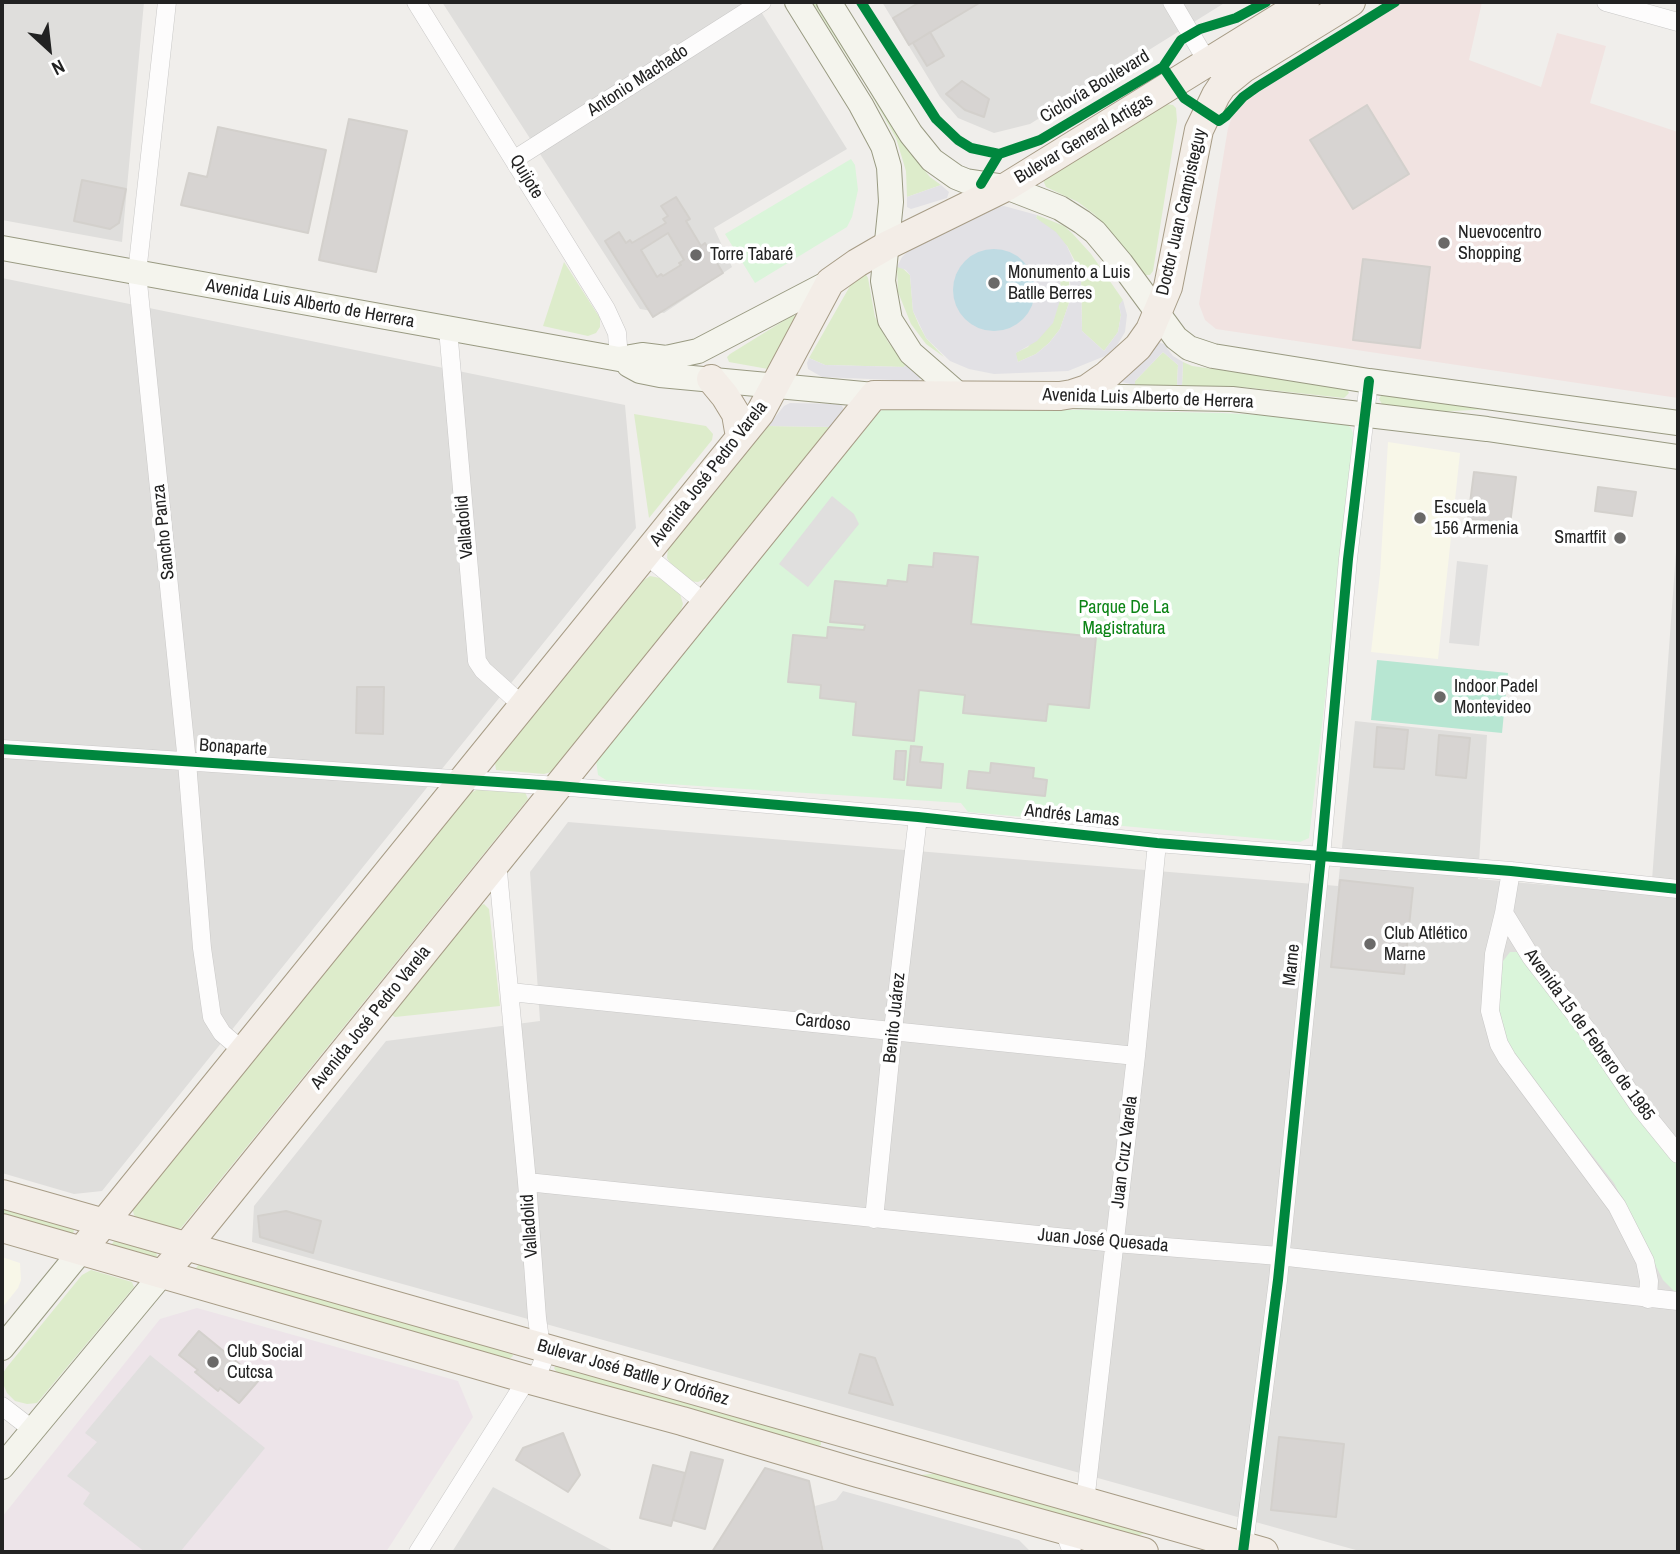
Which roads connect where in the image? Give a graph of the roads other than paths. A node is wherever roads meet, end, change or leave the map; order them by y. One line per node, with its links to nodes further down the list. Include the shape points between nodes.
1 (167, 2): 16 (street, Sancho Panza)
2 (416, 2): 12 (street, Quijote)
3 (762, 2): 12 (street, Antonio Machado)
4 (797, 2): 14 (main road, via 883,146 891,202)
5 (830, 2): 13 (main road, Bulevar General Artigas, via 926,154 956,177)
6 (1172, 2): 11 (street)
7 (1305, 2): 11 (main road, Bulevar General Artigas)
8 (1351, 2): 11 (main road, Bulevar General Artigas, via 1258,59)
9 (1606, 2): 10 (street)
10 (1678, 22)
11 (1215, 74): 13 (main road, Bulevar General Artigas); 18 (main road, Doctor Juan Campisteguy, via 1199,130 1168,287)
12 (515, 159): 20 (street, Quijote, via 606,310 617,333)
13 (1006, 187): 14 (main road, Bulevar General Artigas); 18 (main road, via 1060,208 1095,232)
14 (888, 245): 17 (main road, Avenida Luis Alberto de Herrera); 24 (main road, via 883,281 890,320 911,353)
15 (2, 248): 16 (main road, Avenida Luis Alberto de Herrera)
16 (137, 273): 19 (main road, Avenida Luis Alberto de Herrera); 35 (street, Sancho Panza)
17 (830, 282): 20 (main road, Avenida Luis Alberto de Herrera, via 698,351 666,358 642,355); 23 (main road, Avenida José Pedro Varela)
18 (1157, 314): 22 (main road, via 1175,338 1203,353); 26 (main road, via 1144,340 1120,366 1087,389)
19 (448, 329): 20 (main road, Avenida Luis Alberto de Herrera); 33 (street, Valladolid, via 477,661)
20 (619, 359): 21 (main road, Avenida Luis Alberto de Herrera, via 639,371)
21 (711, 379): 23 (main road, Avenida Luis Alberto de Herrera); 29 (main road, via 736,414)
22 (1369, 381): 27 (street, Marne); 28 (main road)
23 (776, 386): 25 (main road, Avenida Luis Alberto de Herrera); 29 (main road, Avenida José Pedro Varela)
24 (958, 394): 25 (main road, Avenida Luis Alberto de Herrera); 26 (main road, Avenida Luis Alberto de Herrera)
25 (874, 395): 32 (main road, Avenida José Pedro Varela)
26 (1060, 396): 27 (main road, Avenida Luis Alberto de Herrera, via 1232,399)
27 (1365, 414): 30 (main road, Avenida Luis Alberto de Herrera); 40 (street, Marne)
28 (1678, 423)
29 (740, 438): 31 (main road, Avenida José Pedro Varela)
30 (1678, 457)
31 (646, 555): 32 (street, Avenida José Pedro Varela); 33 (main road, Avenida José Pedro Varela)
32 (706, 604): 37 (main road, Avenida José Pedro Varela)
33 (523, 706): 36 (main road, Avenida José Pedro Varela)
34 (2, 749): 35 (street, Bonaparte)
35 (187, 762): 36 (street, Bonaparte); 47 (street, Sancho Panza, via 212,1017)
36 (462, 779): 37 (street, Andrés Lamas); 47 (main road, Avenida José Pedro Varela)
37 (558, 786): 38 (street, Andrés Lamas); 41 (main road, Avenida José Pedro Varela)
38 (918, 817): 39 (street, Andrés Lamas); 46 (street, Benito Juárez)
39 (1157, 843): 40 (street, Andrés Lamas); 48 (street, Juan Cruz Varela)
40 (1321, 856): 42 (street, Andrés Lamas); 58 (street, Marne)
41 (497, 861): 45 (street, Valladolid); 56 (main road, Avenida José Pedro Varela)
42 (1511, 871): 43 (street, Andrés Lamas); 44 (street, Avenida 15 de Febrero de 1985)
43 (1678, 889)
44 (1504, 913): 49 (street, Avenida 15 de Febrero de 1985, via 1531,957); 60 (street, Avenida 15 de Febrero de 1985, via 1494,954 1490,1011 1499,1044 1628,1224 1645,1261)
45 (510, 992): 46 (street, Cardoso); 50 (street, Valladolid)
46 (893, 1030): 48 (street, Cardoso); 52 (street, Benito Juárez)
47 (243, 1051): 53 (main road, Avenida José Pedro Varela)
48 (1136, 1056): 55 (street, Juan Cruz Varela)
49 (1678, 1154)
50 (527, 1182): 52 (street, Juan José Quesada); 63 (street, Valladolid)
51 (2, 1194): 53 (main road, Bulevar José Batlle y Ordóñez)
52 (874, 1219): 55 (street, Juan José Quesada)
53 (104, 1223): 56 (main road, Bulevar José Batlle y Ordóñez); 57 (main road, Avenida José Pedro Varela)
54 (2, 1228): 57 (main road, Bulevar José Batlle y Ordóñez)
55 (1115, 1243): 58 (street, Juan José Quesada); 68 (street, Juan Cruz Varela)
56 (186, 1247): 59 (main road, Avenida José Pedro Varela); 63 (main road, Bulevar José Batlle y Ordóñez)
57 (81, 1251): 59 (main road, Bulevar José Batlle y Ordóñez); 62 (main road, Avenida José Pedro Varela)
58 (1279, 1256): 60 (street, Juan José Quesada); 70 (street, Marne)
59 (163, 1273): 64 (main road, Bulevar José Batlle y Ordóñez); 66 (main road, Avenida José Pedro Varela)
60 (1648, 1299): 61 (street, Juan José Quesada)
61 (1678, 1301)
62 (2, 1348)
63 (543, 1348): 64 (street, via 539,1371); 68 (main road, Bulevar José Batlle y Ordóñez)
64 (527, 1379): 69 (main road, Bulevar José Batlle y Ordóñez); 71 (street)
65 (2, 1406): 66 (street)
66 (33, 1430): 67 (main road, Avenida José Pedro Varela)
67 (2, 1467)
68 (1085, 1502): 70 (main road, Bulevar José Batlle y Ordóñez)
69 (1068, 1541): 72 (main road, Bulevar José Batlle y Ordóñez)
70 (1250, 1550)
71 (418, 1552)
72 (1144, 1552)

